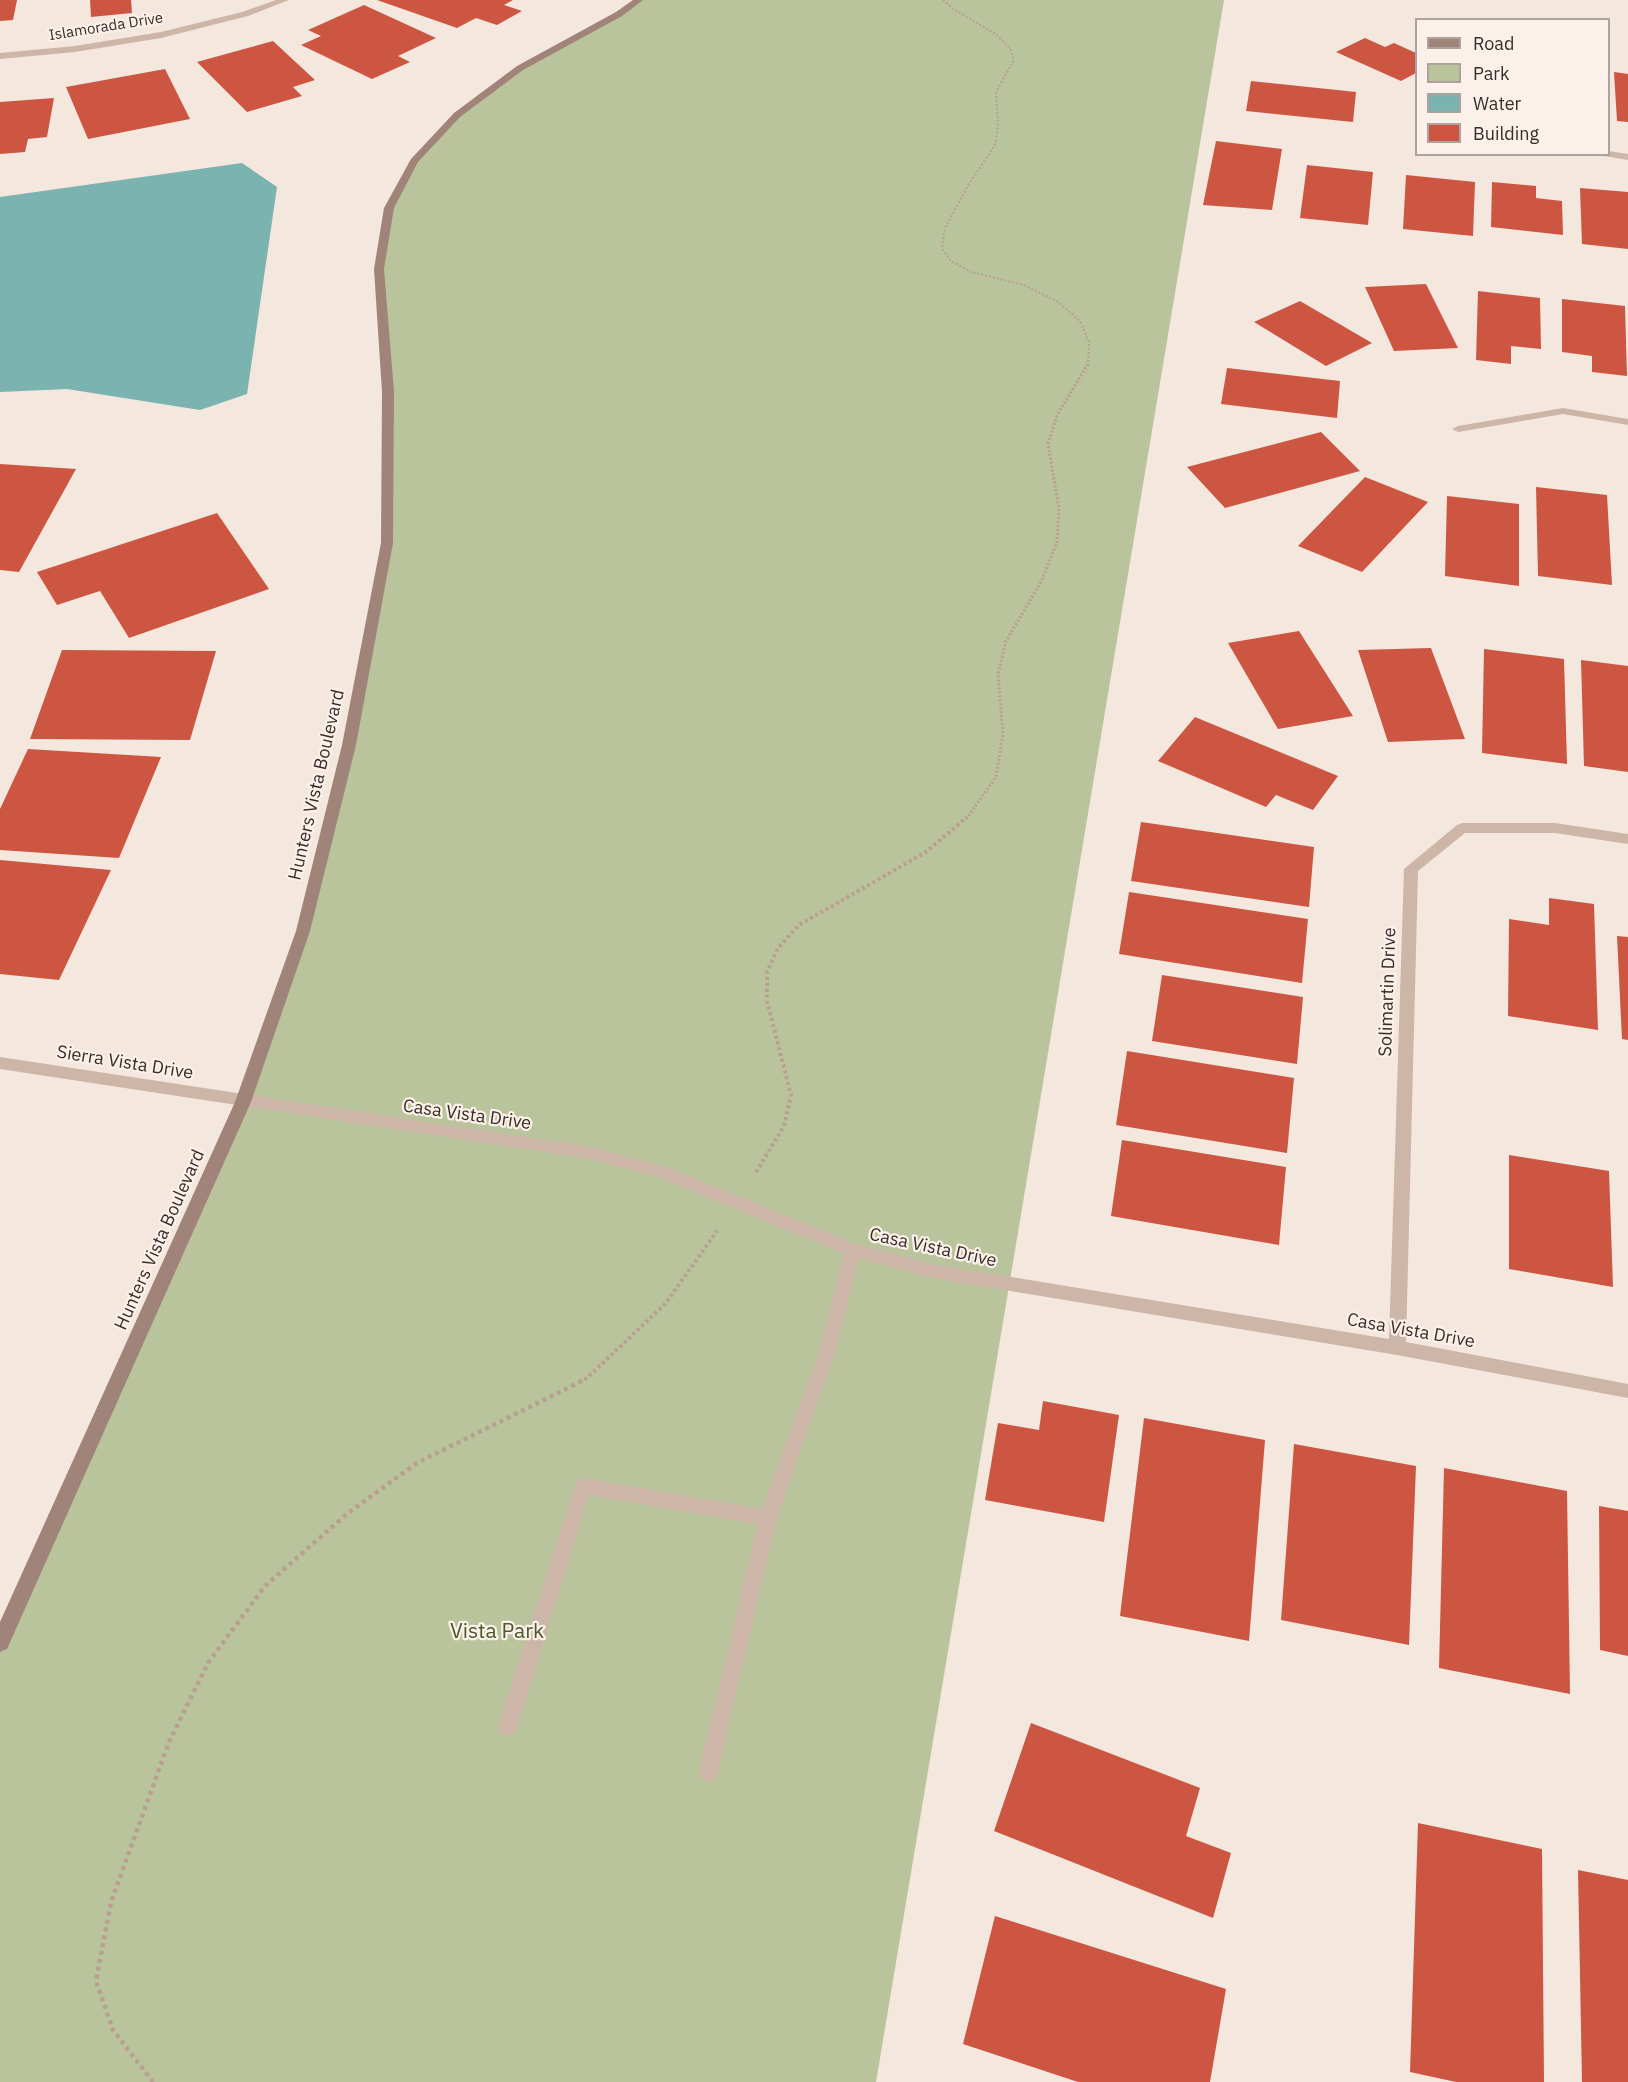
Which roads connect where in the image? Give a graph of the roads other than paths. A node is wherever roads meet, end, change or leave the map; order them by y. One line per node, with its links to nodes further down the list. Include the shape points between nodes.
1 (285, 0): 3 (street, Islamorada Drive, via 161,35)
2 (639, 0): 10 (street, Hunters Vista Boulevard, via 520,68 457,115 414,161 389,208 378,269 388,392 387,543 349,745 303,931)
3 (0, 56)
4 (1610, 154): 5 (street)
5 (1628, 157)
6 (1628, 422): 7 (street, via 1563,411)
7 (1458, 429)
8 (1628, 839): 12 (street, Solimartin Drive, via 1555,828 1462,828 1411,868)
9 (0, 1063): 10 (street, Sierra Vista Drive)
10 (243, 1102): 11 (street, Casa Vista Drive, via 592,1154 660,1171); 15 (street, Hunters Vista Boulevard)
11 (853, 1250): 12 (street, Casa Vista Drive, via 932,1271); 14 (street, via 827,1353)
12 (1397, 1348): 13 (street, Casa Vista Drive)
13 (1628, 1391)
14 (768, 1518): 16 (street, via 583,1486); 17 (street)
15 (0, 1643)
16 (507, 1726)
17 (709, 1772)

